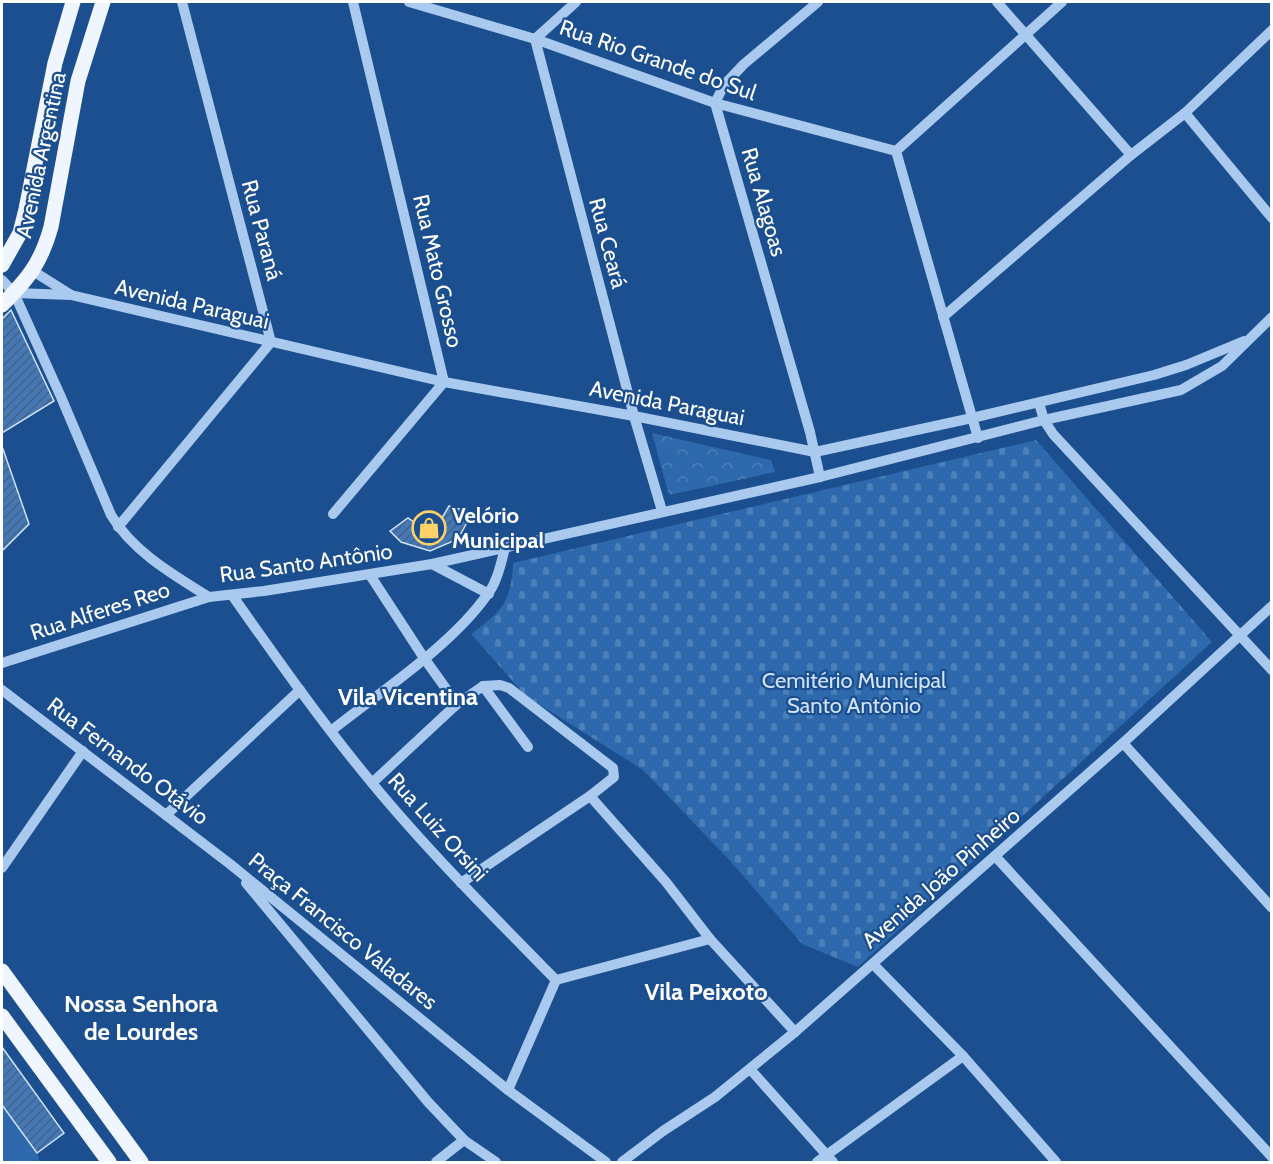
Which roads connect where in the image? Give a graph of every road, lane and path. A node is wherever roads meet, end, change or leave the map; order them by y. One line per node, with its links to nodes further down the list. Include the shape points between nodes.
1 (74, 2): 18 (main road, Avenida Argentina, via 55,63 20,233)
2 (103, 2): 19 (main road, Avenida Argentina, via 78,81 45,250)
3 (182, 2): 27 (street, Rua Paraná)
4 (353, 2): 28 (street, Rua Mato Grosso)
5 (409, 2): 12 (street, Rua Rio Grande do Sul)
6 (576, 2): 12 (street)
7 (818, 2): 13 (street, via 744,64 724,85)
8 (997, 2): 11 (street)
9 (1062, 2): 11 (street)
10 (1272, 30): 14 (street)
11 (1027, 35): 15 (street); 16 (street)
12 (535, 39): 13 (street, Rua Rio Grande do Sul); 30 (street, Rua Ceará)
13 (715, 103): 15 (street, Rua Rio Grande do Sul); 34 (street, Rua Alagoas)
14 (1185, 112): 16 (street); 17 (street)
15 (896, 151): 24 (street)
16 (1131, 155): 24 (street)
17 (1272, 218)
18 (2, 265)
19 (33, 271): 21 (main road, Avenida Argentina); 22 (street, Avenida Paraguai)
20 (2, 279): 21 (street)
21 (14, 293): 22 (street, Avenida Paraguai); 23 (main road, Avenida Argentina); 38 (street)
22 (71, 296): 27 (street, Avenida Paraguai)
23 (2, 305)
24 (943, 317): 31 (street)
25 (1272, 317): 26 (street, Avenida Paraguai)
26 (1250, 338): 29 (street, Avenida Paraguai, via 1154,375); 32 (street, Avenida Paraguai, via 1222,366 1181,390)
27 (271, 342): 28 (street, Avenida Paraguai); 38 (street)
28 (444, 382): 30 (street, Avenida Paraguai); 37 (street, Rua Mato Grosso)
29 (1039, 403): 31 (street, Avenida Paraguai); 32 (street)
30 (634, 416): 34 (street, Avenida Paraguai); 36 (street, Rua Ceará)
31 (972, 418): 33 (street); 34 (street, Avenida Paraguai)
32 (1044, 420): 33 (street, Avenida Paraguai); 46 (street)
33 (978, 438): 35 (street, Avenida Paraguai)
34 (814, 452): 35 (street, Rua Alagoas)
35 (820, 477): 36 (street, Avenida Paraguai)
36 (662, 511): 39 (street, Rua Santo Antônio)
37 (333, 514)
38 (118, 527): 44 (street, Rua Santo Antônio, via 164,568)
39 (505, 548): 40 (street, Rua Santo Antônio); 42 (street)
40 (432, 564): 41 (street, Rua Santo Antônio); 42 (street)
41 (370, 575): 43 (street, Rua Santo Antônio); 47 (street)
42 (489, 594): 47 (street, via 463,624)
43 (232, 596): 44 (street, Rua Santo Antônio); 52 (street, Rua Luiz Orsini)
44 (209, 597): 48 (street, Rua Alferes Reo)
45 (1272, 606): 46 (street, Avenida João Pinheiro)
46 (1240, 635): 49 (street); 55 (street, Avenida João Pinheiro)
47 (424, 658): 53 (street); 54 (street)
48 (2, 663)
49 (1272, 670)
50 (483, 686): 53 (street); 56 (street); 59 (street, via 509,688 609,763 614,777)
51 (2, 690): 57 (street, Rua Fernando Otávio)
52 (300, 690): 54 (street, Rua Luiz Orsini); 60 (street)
53 (458, 704): 58 (street)
54 (331, 731): 58 (street, Rua Luiz Orsini)
55 (1123, 743): 61 (street, Avenida João Pinheiro); 65 (street)
56 (528, 747)
57 (83, 751): 60 (street, Rua Fernando Otávio); 63 (street)
58 (372, 783): 64 (street, Rua Luiz Orsini)
59 (590, 796): 64 (street); 66 (street)
60 (166, 815): 62 (street, Rua Fernando Otávio)
61 (995, 856): 67 (street, Avenida João Pinheiro); 76 (street)
62 (230, 864): 74 (street, Praça Francisco Valadares); 75 (street, Praça Francisco Valadares)
63 (2, 868)
64 (461, 883): 69 (street, Rua Luiz Orsini)
65 (1272, 908)
66 (710, 939): 69 (street); 71 (street)
67 (873, 964): 71 (street, Avenida João Pinheiro); 72 (street)
68 (2, 971): 79 (main road)
69 (556, 980): 74 (street)
70 (2, 1016): 78 (main road)
71 (795, 1032): 73 (street, Avenida João Pinheiro)
72 (963, 1056): 77 (street); 85 (street)
73 (750, 1069): 77 (street); 83 (street, Avenida João Pinheiro)
74 (508, 1090): 82 (street, Praça Francisco Valadares)
75 (464, 1140): 80 (street); 81 (street, Praça Francisco Valadares)
76 (1272, 1157)
77 (830, 1159): 84 (street)
78 (109, 1162)
79 (141, 1162)
80 (436, 1162)
81 (496, 1162)
82 (606, 1162)
83 (622, 1162)
84 (817, 1162)
85 (1056, 1162)

